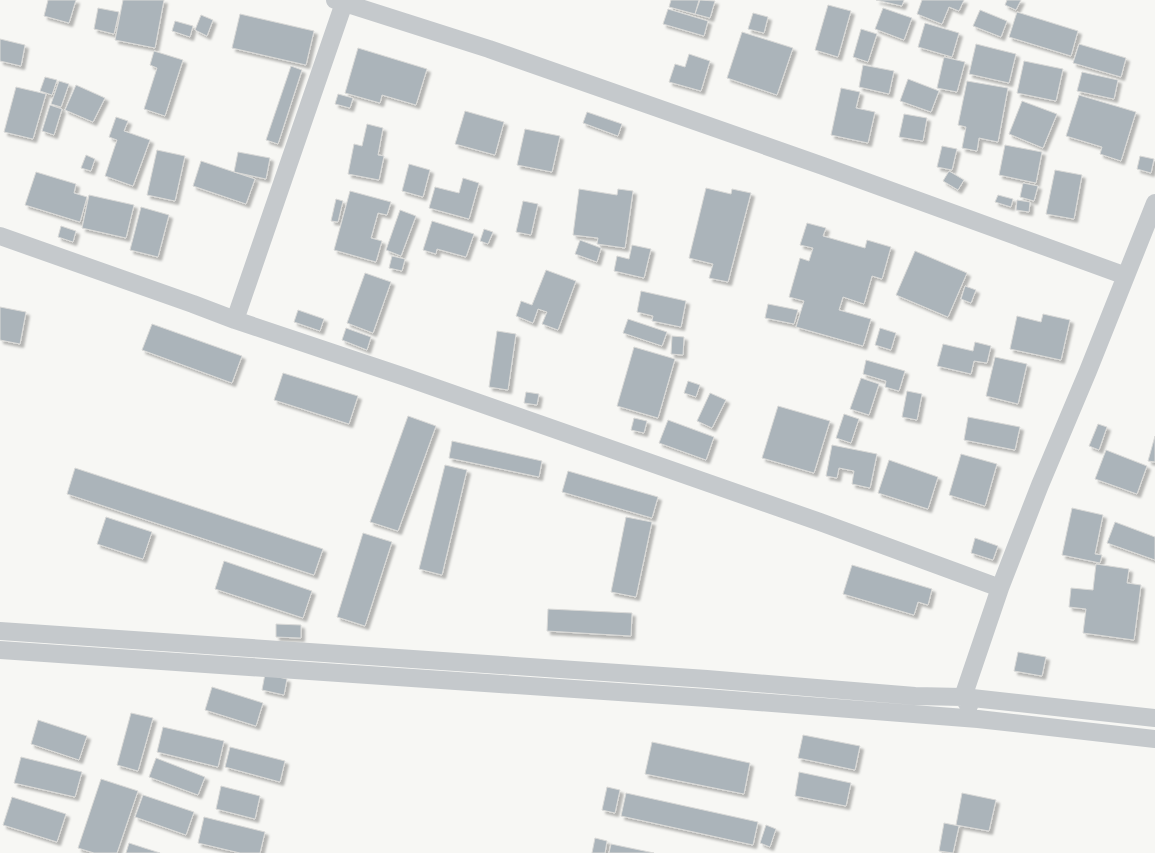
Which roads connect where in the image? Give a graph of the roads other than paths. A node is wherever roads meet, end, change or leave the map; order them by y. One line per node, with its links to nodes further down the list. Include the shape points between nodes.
1 (341, 1): 4 (street, via 489,49 823,166); 5 (street)
2 (1155, 203): 4 (street)
3 (0, 236): 5 (street)
4 (1126, 276): 6 (street)
5 (235, 320): 6 (street, via 820,522)
6 (1000, 588): 9 (street)
7 (0, 630): 9 (street, via 915,696)
8 (0, 650): 11 (street)
9 (963, 696): 10 (street); 11 (street)
10 (1155, 718)
11 (978, 719): 12 (street)
12 (1155, 739)

